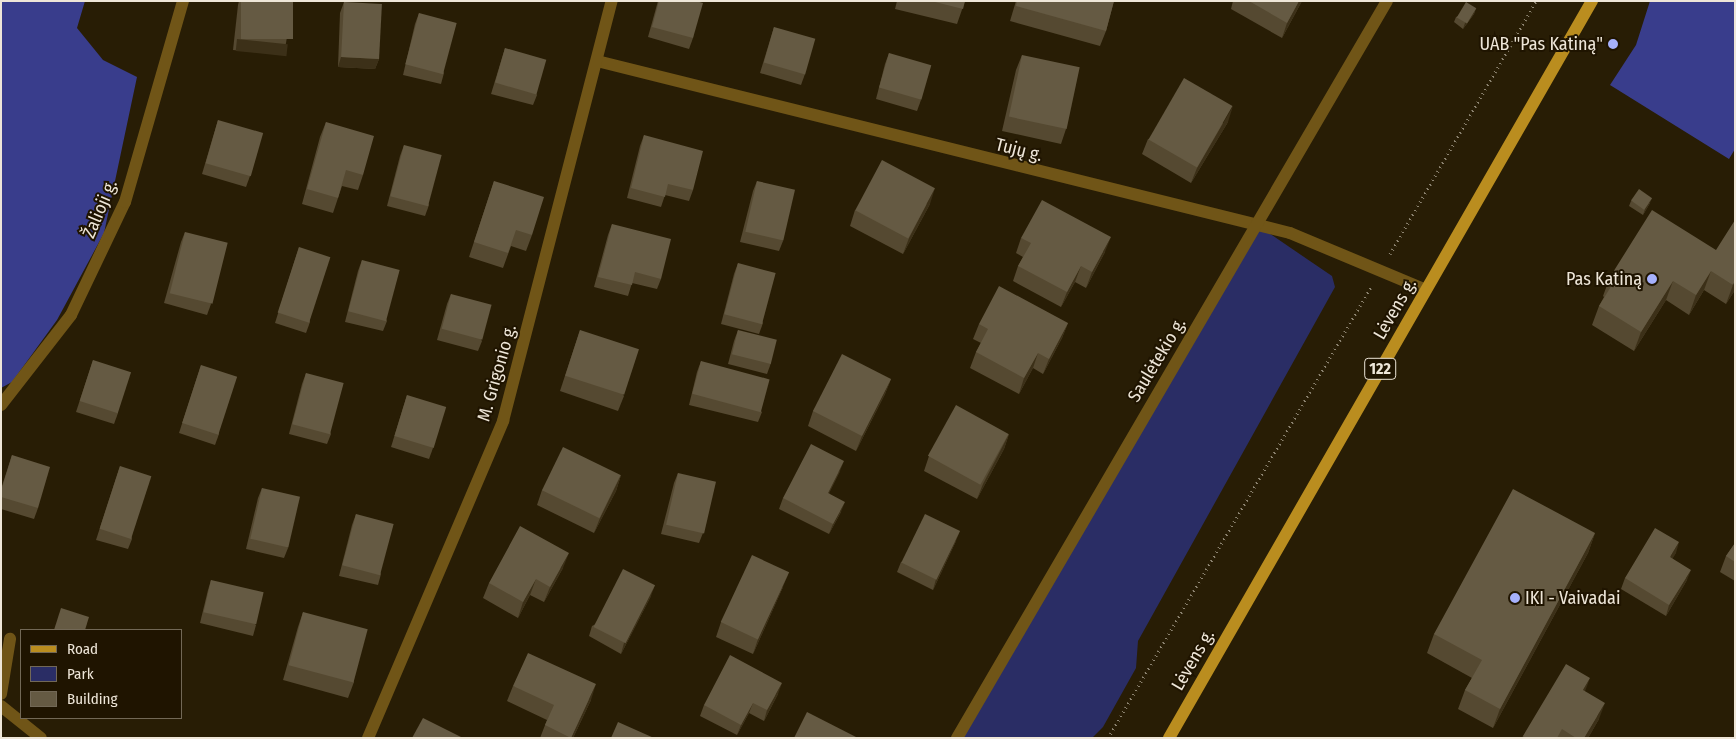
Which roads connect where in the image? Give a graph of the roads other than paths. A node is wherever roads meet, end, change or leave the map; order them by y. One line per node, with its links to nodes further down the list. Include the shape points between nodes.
1 (183, 1): 8 (street, Žalioji g., via 125,202 71,315)
2 (612, 1): 5 (street, M. Grigonio g.)
3 (1387, 1): 6 (street, Saulėtekio g.)
4 (1592, 1): 7 (main road, Lėvens g. / 122)
5 (597, 61): 6 (street, Tujų g.); 13 (street, M. Grigonio g., via 503,421)
6 (1258, 225): 7 (street, Tujų g., via 1316,240); 14 (street, Saulėtekio g.)
7 (1426, 290): 15 (main road, Lėvens g. / 122)
8 (1, 405)
9 (10, 639): 10 (street)
10 (1, 694)
11 (1, 706): 12 (street)
12 (41, 738)
13 (368, 738)
14 (958, 738)
15 (1169, 738)

